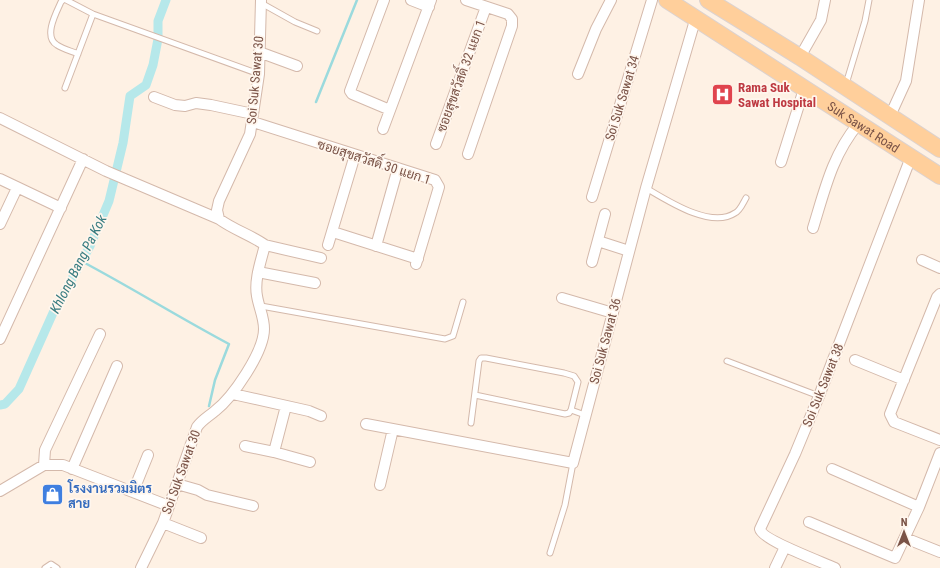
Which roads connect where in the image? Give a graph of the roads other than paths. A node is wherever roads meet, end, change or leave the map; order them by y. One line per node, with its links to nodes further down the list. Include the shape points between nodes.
1 (65, 0): 15 (lane); 19 (lane, via 61,2 52,25 51,37 56,45)
2 (384, 0): 28 (street, via 350,90 352,94)
3 (411, 0): 13 (street)
4 (466, 0): 14 (street)
5 (611, 0): 23 (street)
6 (652, 0): 46 (street, Soi Suk Sawat 34)
7 (667, 0): 16 (main road, Suk Sawat Road)
8 (708, 0): 20 (main road, Suk Sawat Road)
9 (825, 0): 20 (street, via 821,20)
10 (868, 0): 24 (lane, via 865,21)
11 (919, 0): 29 (street, via 906,81)
12 (261, 2): 17 (lane, via 295,22); 18 (street, Soi Suk Sawat 30)
13 (430, 3): 28 (street)
14 (486, 7): 34 (street, ซอยสุขสวัสดิ์ 32 แยก 1); 36 (street, via 508,14 512,19 512,26)
15 (93, 14): 19 (lane); 22 (lane)
16 (696, 17): 26 (main road, Suk Sawat Road); 45 (street, Soi Suk Sawat 36)
17 (317, 31)
18 (259, 52): 21 (street); 22 (street, Soi Suk Sawat 30)
19 (78, 54): 25 (lane)
20 (800, 57): 24 (main road, Suk Sawat Road)
21 (297, 66)
22 (259, 74): 31 (street, Soi Suk Sawat 30)
23 (578, 74)
24 (845, 87): 29 (main road, Suk Sawat Road)
25 (65, 88)
26 (804, 89): 32 (main road, Suk Sawat Road); 40 (street)
27 (154, 97): 31 (street, ซอยสุขสวัสดิ์ 30 แยก 1, via 175,105 211,105)
28 (390, 110): 33 (street)
29 (890, 116): 35 (main road, Suk Sawat Road)
30 (0, 118): 39 (street)
31 (253, 118): 37 (street, ซอยสุขสวัสดิ์ 30 แยก 1); 50 (street, Soi Suk Sawat 30, via 250,134 219,201)
32 (858, 124): 38 (main road, Suk Sawat Road); 52 (street, via 836,157)
33 (383, 129)
34 (436, 144)
35 (940, 149)
36 (468, 154)
37 (355, 155): 41 (street, ซอยสุขสวัสดิ์ 30 แยก 1); 53 (street)
38 (911, 157): 42 (main road, Suk Sawat Road); 78 (street, Soi Suk Sawat 38)
39 (83, 159): 48 (street); 50 (street)
40 (781, 162)
41 (398, 168): 57 (street); 57 (street, ซอยสุขสวัสดิ์ 30 แยก 1, via 435,180 438,187 417,261)
42 (940, 176)
43 (0, 179): 44 (street)
44 (16, 188): 48 (street); 51 (street)
45 (646, 188): 47 (lane, via 670,202 712,218 723,219 737,213); 58 (street, Soi Suk Sawat 36)
46 (592, 197)
47 (746, 198)
48 (61, 208): 71 (street)
49 (605, 214): 54 (street)
50 (219, 219): 55 (street)
51 (0, 224)
52 (813, 228)
53 (332, 232): 56 (street); 57 (street)
54 (598, 241): 58 (street); 61 (street)
55 (266, 245): 59 (street); 63 (street, Soi Suk Sawat 30)
56 (328, 245)
57 (376, 246)
58 (629, 251): 69 (street, Soi Suk Sawat 36)
59 (321, 258)
60 (922, 260): 62 (street)
61 (592, 262)
62 (940, 268)
63 (258, 272): 64 (street); 68 (street, Soi Suk Sawat 30, via 257,297)
64 (315, 283)
65 (940, 294): 75 (street)
66 (562, 298): 69 (street)
67 (463, 302): 68 (lane, via 453,336 445,339)
68 (261, 306): 76 (street, Soi Suk Sawat 30, via 263,338 246,375)
69 (613, 313): 81 (street, Soi Suk Sawat 36)
70 (100, 334): 93 (street, via 45,450)
71 (0, 339)
72 (855, 360): 75 (street)
73 (728, 361): 78 (lane)
74 (117, 366): 94 (street)
75 (904, 380): 86 (street, via 890,414 891,418 894,422)
76 (233, 394): 79 (street); 96 (street, Soi Suk Sawat 30, via 197,427)
77 (475, 395): 80 (lane, via 565,414); 80 (lane, via 479,362 481,358 486,358 574,376 578,382); 83 (lane)
78 (819, 396): 107 (street, Soi Suk Sawat 38, via 760,529 762,533)
79 (286, 406): 82 (street); 88 (street)
80 (571, 410): 81 (lane)
81 (585, 415): 92 (street, Soi Suk Sawat 36)
82 (321, 416)
83 (471, 423)
84 (366, 424): 85 (street)
85 (393, 429): 92 (street); 97 (street)
86 (940, 440)
87 (245, 446): 88 (street)
88 (274, 452): 91 (street)
89 (940, 453): 102 (street)
90 (148, 455): 99 (street)
91 (310, 462)
92 (573, 463): 109 (lane)
93 (44, 465): 94 (street, via 63,465); 98 (street)
94 (72, 469): 99 (street)
95 (832, 469): 102 (street)
96 (177, 484): 100 (street, Soi Suk Sawat 30); 101 (street, via 198,490 207,496)
97 (380, 485)
98 (0, 491)
99 (133, 492): 100 (street)
100 (169, 506): 104 (street, Soi Suk Sawat 30)
101 (253, 506)
102 (919, 507): 106 (street)
103 (809, 522): 106 (street, via 895,558)
104 (163, 523): 105 (street); 112 (street, Soi Suk Sawat 30)
105 (201, 538)
106 (905, 538): 108 (street)
107 (786, 547): 113 (street); 114 (street, Soi Suk Sawat 38)
108 (940, 552)
109 (550, 553)
110 (45, 568): 111 (lane, via 52,564)
111 (57, 568)
112 (141, 568)
113 (774, 568)
114 (835, 568)

